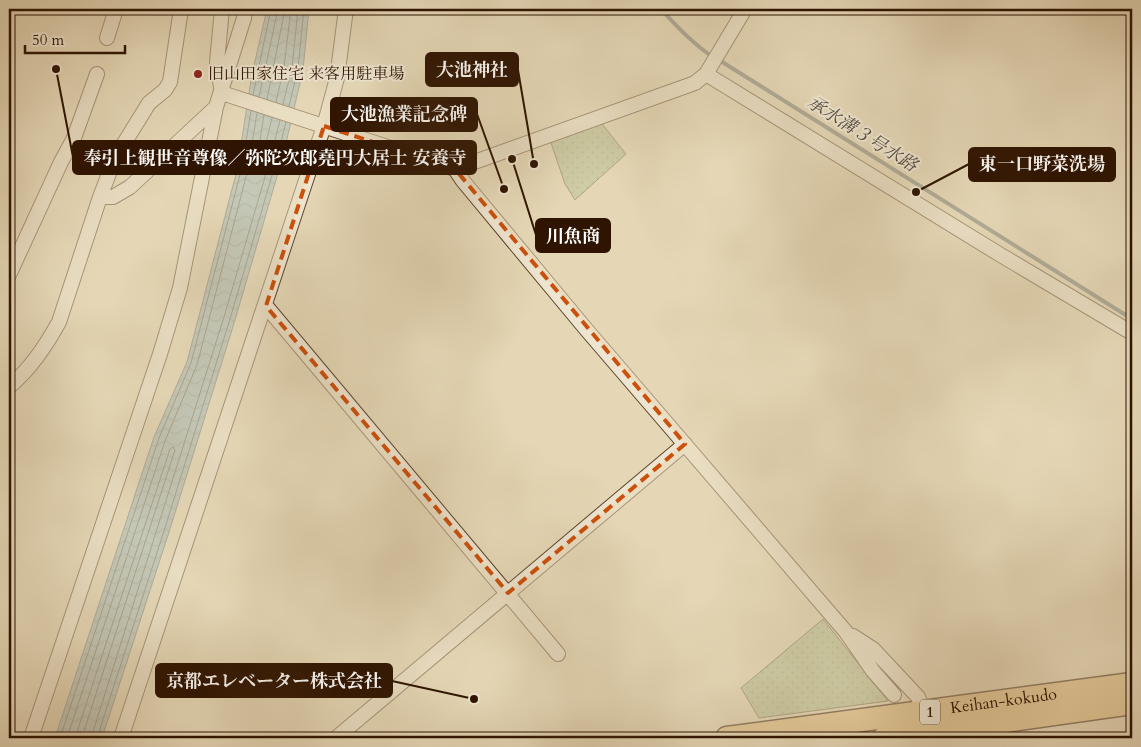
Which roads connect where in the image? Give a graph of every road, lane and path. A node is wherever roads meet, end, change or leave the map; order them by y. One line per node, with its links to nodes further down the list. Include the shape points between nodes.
1 (116, 9): 7 (street)
2 (181, 9): 14 (street, via 170,82 149,103 114,158)
3 (222, 9): 10 (street, via 217,62)
4 (245, 9): 10 (street)
5 (346, 9): 12 (street, via 337,78)
6 (745, 9): 8 (street)
7 (107, 38)
8 (708, 71): 13 (street, via 695,83 680,89); 17 (street, via 999,254)
9 (97, 74): 15 (street, via 74,138)
10 (227, 94): 11 (street); 12 (street)
11 (216, 107): 14 (street, via 130,187 113,197); 28 (street, via 180,288)
12 (320, 124): 13 (street); 16 (street)
13 (456, 169): 19 (street, via 462,181)
14 (100, 197): 18 (street, via 59,322 31,366)
15 (9, 275)
16 (266, 306): 20 (street); 29 (street)
17 (1132, 332)
18 (9, 387)
19 (685, 444): 20 (street); 21 (street)
20 (508, 593): 22 (street); 30 (street)
21 (846, 632): 24 (street); 26 (street, via 873,649 918,697)
22 (558, 654)
23 (1132, 684): 26 (highway, Keihan-kokudo / 1)
24 (894, 695)
25 (1132, 703): 27 (highway, Keihan-kokudo / 1)
26 (924, 713): 31 (highway, Keihan-kokudo / 1)
27 (1002, 730): 32 (highway, Keihan-kokudo / 1)
28 (31, 738)
29 (121, 738)
30 (336, 738)
31 (726, 738)
32 (884, 738)

